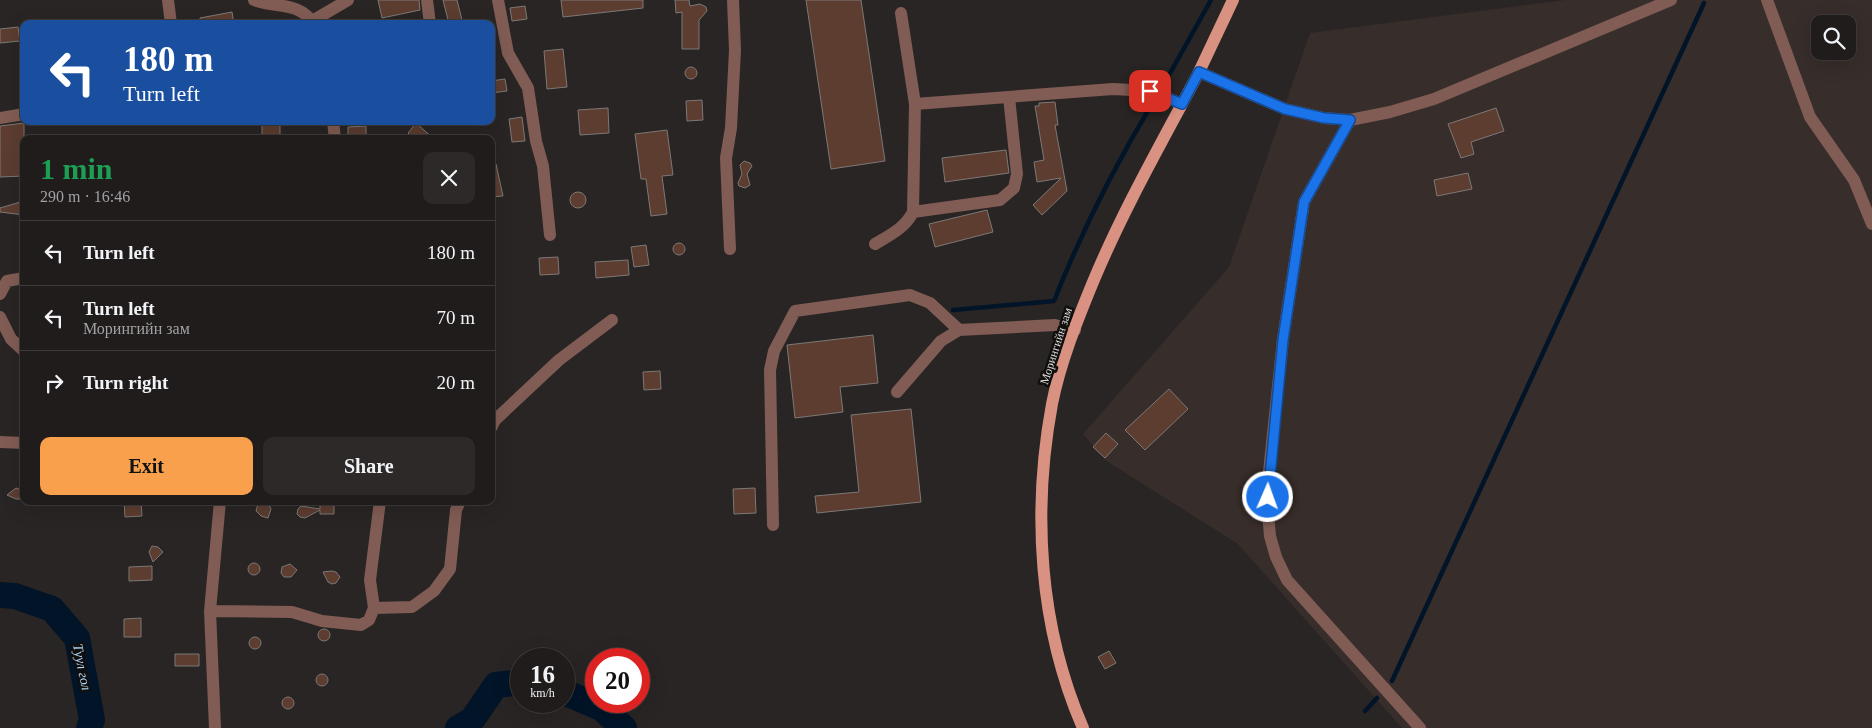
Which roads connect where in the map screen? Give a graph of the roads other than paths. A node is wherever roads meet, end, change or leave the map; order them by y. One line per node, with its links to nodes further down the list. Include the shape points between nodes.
1 (168, 0): 11 (street)
2 (254, 0): 12 (street, via 291,4)
3 (348, 0): 13 (street)
4 (427, 0): 14 (street)
5 (498, 0): 24 (street, via 508,53 528,88 543,166)
6 (733, 0): 26 (street, via 735,50 726,158)
7 (1233, 0): 15 (main road, Морингийн зам)
8 (1671, 0): 21 (street, via 1434,99)
9 (1767, 0): 23 (street, via 1810,117 1854,180)
10 (901, 13): 17 (street)
11 (170, 20)
12 (310, 20)
13 (316, 20)
14 (430, 20)
15 (1199, 72): 18 (main road, Морингийн зам); 21 (street, via 1285,109)
16 (1009, 97): 17 (street); 18 (street, via 1113,89 1150,91); 22 (street, via 1017,174 1014,188 1000,200)
17 (914, 104): 22 (street)
18 (1182, 104): 32 (main road, Морингийн зам, via 1135,192 1093,282)
19 (20, 115): 20 (street)
20 (0, 118)
21 (1350, 120): 46 (street, via 1304,202 1283,340 1268,481 1270,536 1287,580)
22 (913, 212): 25 (street, via 900,229)
23 (1872, 224)
24 (550, 235)
25 (875, 244)
26 (730, 249)
27 (20, 279): 28 (street, via 7,281)
28 (0, 294)
29 (0, 317): 33 (street, via 11,339)
30 (612, 320): 35 (street, via 552,367)
31 (959, 330): 32 (street, via 1055,325); 34 (street, via 941,341); 41 (street, via 930,303 910,295 795,311 774,351 770,370)
32 (1075, 330): 45 (main road, Морингийн зам, via 1053,402 1044,458 1042,537 1047,605 1056,653)
33 (20, 347)
34 (897, 392)
35 (495, 420)
36 (0, 442): 37 (street)
37 (20, 442)
38 (220, 505): 43 (street)
39 (379, 505): 42 (street, via 370,580)
40 (458, 505): 42 (street, via 450,569 434,591 412,607)
41 (773, 525)
42 (374, 608): 43 (street, via 370,620 361,625 322,621 292,612)
43 (210, 611): 44 (street)
44 (215, 728)
45 (1083, 728)
46 (1420, 728)

